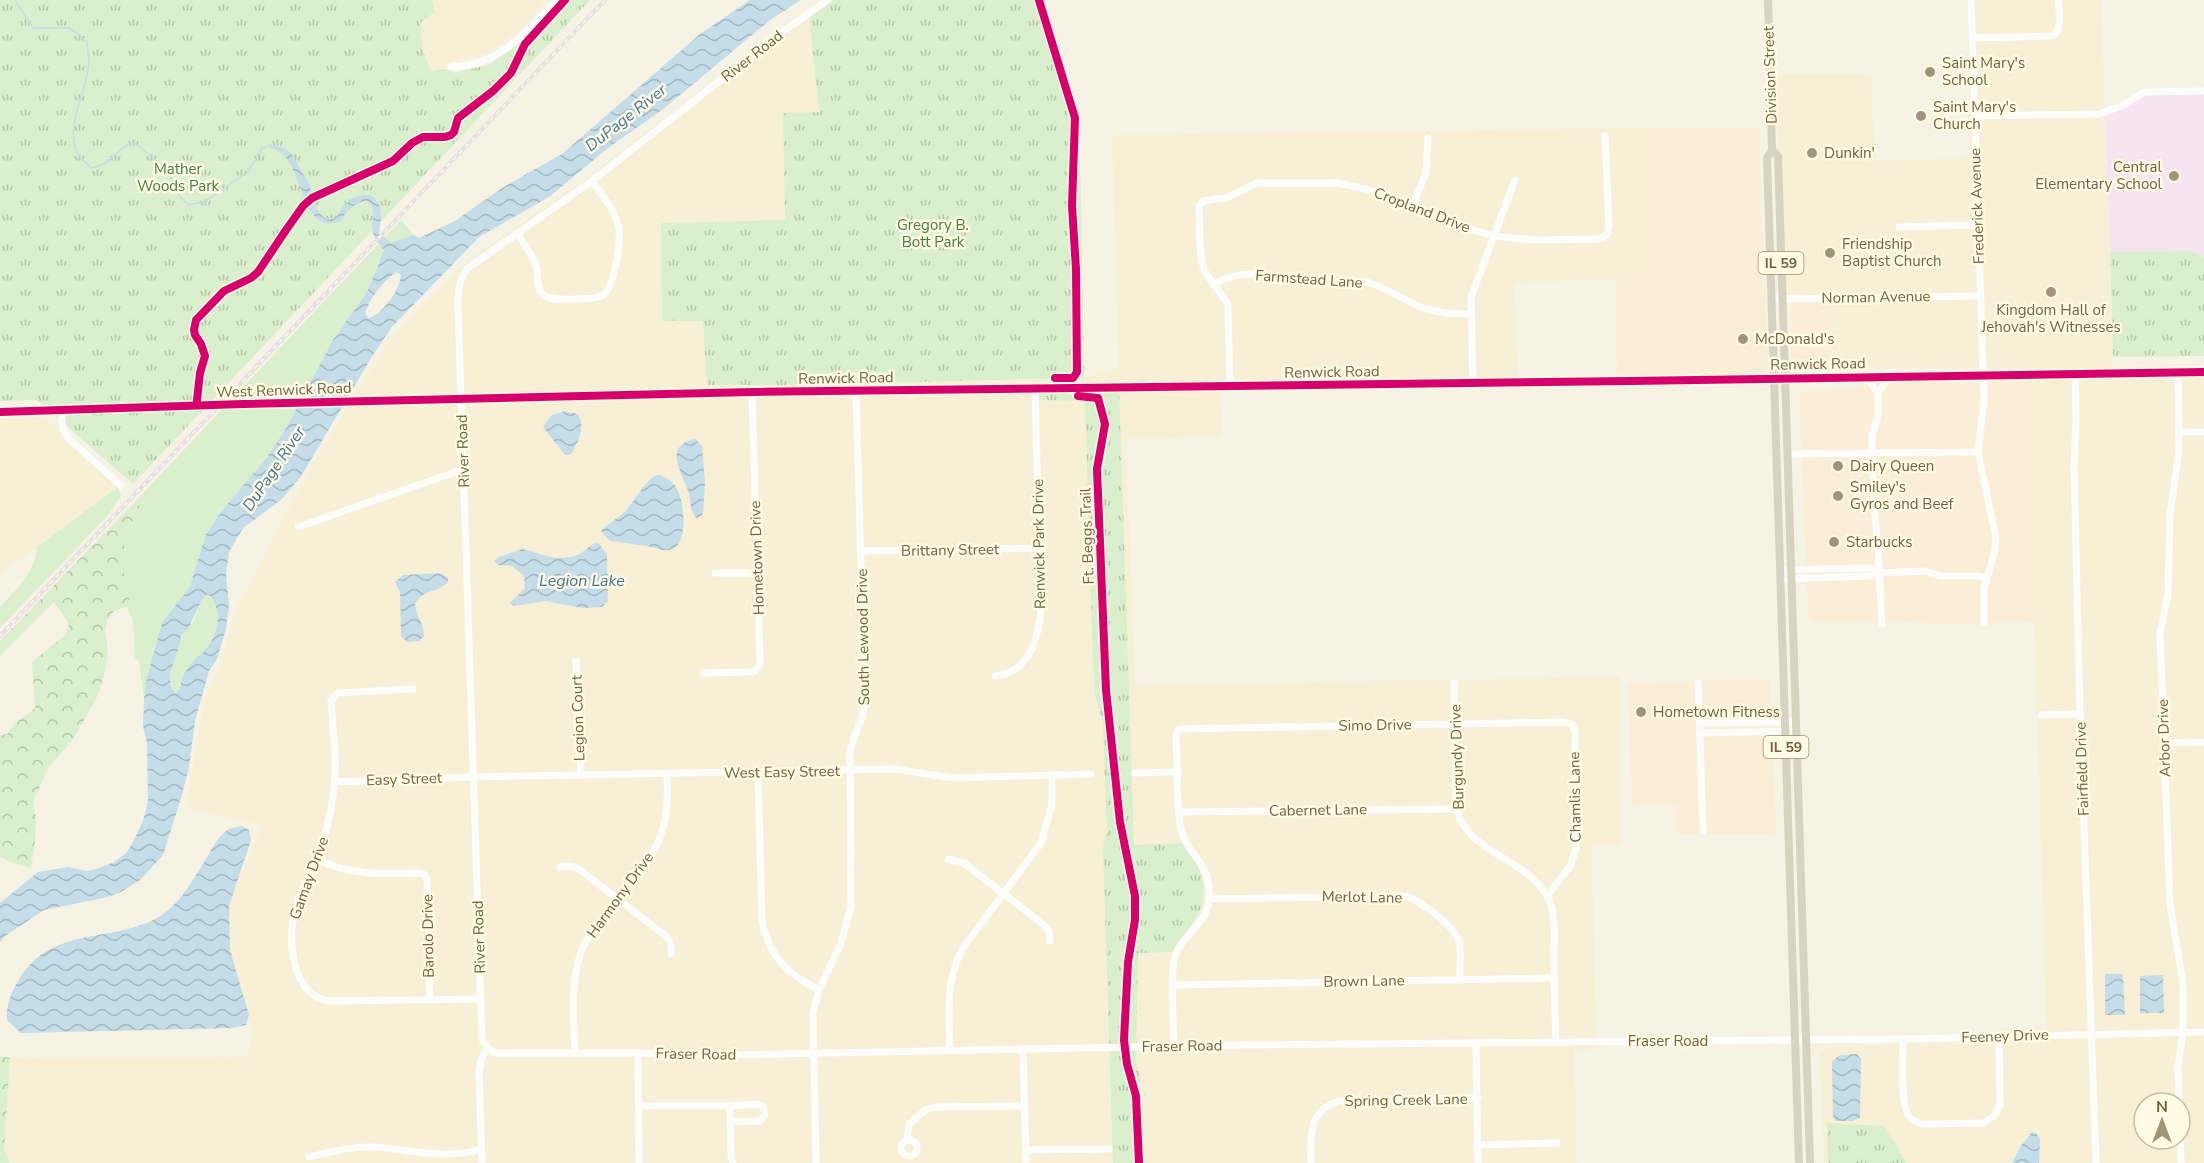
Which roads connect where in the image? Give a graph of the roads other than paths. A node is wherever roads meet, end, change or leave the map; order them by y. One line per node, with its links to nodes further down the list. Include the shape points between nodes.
1 (557, 0): 7 (street, via 521,38 499,54 468,67)
2 (828, 0): 14 (street, River Road)
3 (1768, 0): 12 (main road, Division Street / IL 59)
4 (1971, 0): 6 (street, Frederick Avenue)
5 (2058, 0): 6 (street, via 2056,34)
6 (1972, 38): 9 (street, Frederick Avenue)
7 (451, 67)
8 (2204, 91): 9 (street, via 2144,92 2099,114)
9 (1975, 117): 16 (street, Frederick Avenue)
10 (1605, 136): 19 (street, Cropland Drive, via 1607,235 1535,240)
11 (1428, 138): 15 (street, via 1426,172)
12 (1772, 150): 22 (main road, Division Street / IL 59, via 1767,158); 23 (main road, Division Street / IL 59, via 1778,156)
13 (1515, 180): 19 (street)
14 (592, 181): 18 (street, River Road); 18 (street, via 618,224 613,278 604,294 570,299 542,294 535,261)
15 (1413, 205): 19 (street, Cropland Drive, via 1456,225); 20 (street, Cropland Drive, via 1359,186 1318,182 1257,183 1226,198 1203,201 1199,206 1202,259)
16 (1978, 225): 17 (street); 21 (street, Frederick Avenue)
17 (1899, 227)
18 (517, 233): 39 (street, River Road, via 462,276 458,296)
19 (1494, 236): 24 (street, via 1475,283)
20 (1215, 284): 24 (street, Farmstead Lane, via 1234,275 1368,283 1434,312); 34 (street, via 1228,305)
21 (1980, 296): 23 (street, Norman Avenue); 28 (street, Frederick Avenue)
22 (1772, 299): 23 (street, Norman Avenue); 31 (main road, Division Street / IL 59)
23 (1783, 299): 32 (main road, Division Street / IL 59)
24 (1470, 314): 33 (street)
25 (2178, 372): 26 (street, Renwick Road); 27 (street, Renwick Road); 42 (street, Arbor Drive)
26 (2204, 372)
27 (2075, 374): 28 (street, Renwick Road); 66 (street, Fairfield Drive)
28 (1983, 376): 30 (street, Renwick Road); 44 (street, Frederick Avenue)
29 (1866, 377): 30 (street, Renwick Road); 32 (street, Renwick Road); 38 (street)
30 (1889, 377): 38 (street)
31 (1774, 378): 32 (street, Renwick Road); 33 (street, Renwick Road); 55 (main road, IL 59)
32 (1785, 378): 45 (main road, IL 59)
33 (1473, 383): 34 (street, Renwick Road)
34 (1230, 387): 35 (street, Renwick Road)
35 (1035, 388): 36 (street, Renwick Road); 50 (street, Renwick Park Drive)
36 (856, 391): 37 (street, Renwick Road); 51 (street, South Lewood Drive)
37 (753, 392): 39 (street, Renwick Road); 53 (street, Hometown Drive)
38 (1878, 393): 46 (street)
39 (461, 399): 40 (street, West Renwick Road); 47 (street, River Road)
40 (60, 411): 41 (street, West Renwick Road); 48 (street, via 67,438)
41 (0, 412)
42 (2180, 432): 43 (street); 75 (street, Arbor Drive, via 2169,515 2168,594 2160,633)
43 (2204, 432)
44 (1978, 452): 46 (street); 57 (street, Frederick Avenue, via 1996,538)
45 (1787, 454): 46 (street); 56 (main road, IL 59)
46 (1872, 454): 54 (street)
47 (464, 469): 49 (street); 84 (street, River Road)
48 (120, 485)
49 (298, 527)
50 (1039, 548): 51 (street, Brittany Street); 62 (street, Renwick Park Drive, via 1041,610 1034,645 1017,671)
51 (861, 551): 76 (street, South Lewood Drive, via 865,705 850,751)
52 (715, 573): 53 (street)
53 (758, 573): 61 (street, Hometown Drive, via 758,668 749,672)
54 (1880, 573): 56 (street); 57 (street, via 1924,572); 59 (street)
55 (1781, 574): 56 (street); 71 (main road, IL 59)
56 (1791, 574): 72 (main road, IL 59)
57 (1987, 578): 58 (street, Frederick Avenue)
58 (1984, 622)
59 (1882, 624)
60 (576, 660): 82 (street, Legion Court)
61 (705, 672)
62 (995, 676)
63 (1454, 683): 69 (street, Burgundy Drive)
64 (1698, 683): 68 (street)
65 (413, 689): 85 (street, Gamay Drive, via 334,696)
66 (2080, 714): 67 (street); 106 (street, Fairfield Drive)
67 (2041, 715)
68 (1700, 723): 71 (street); 73 (street)
69 (1455, 724): 70 (street, Simo Drive); 78 (street, Simo Drive, via 1185,728 1178,730); 86 (street, Burgundy Drive)
70 (1572, 724): 93 (street, Chamlis Lane, via 1576,848 1571,865)
71 (1785, 726): 72 (street); 73 (street); 109 (main road, IL 59)
72 (1796, 726): 110 (main road, IL 59)
73 (1700, 733): 88 (street)
74 (2204, 742): 75 (street)
75 (2164, 743): 104 (street, Arbor Drive, via 2169,905 2183,983)
76 (850, 771): 77 (street, West Easy Street); 83 (street, West Easy Street, via 894,770 953,778); 101 (street, South Lewood Drive, via 851,906 841,943)
77 (758, 772): 80 (street, West Easy Street); 101 (street, via 762,922 767,943 792,974)
78 (1178, 772): 79 (street); 87 (street)
79 (1135, 773)
80 (667, 774): 82 (street, West Easy Street); 94 (street, Harmony Drive, via 668,802 658,842)
81 (1091, 774): 83 (street, West Easy Street)
82 (580, 775): 84 (street, West Easy Street)
83 (1052, 775): 92 (street, via 1052,804 1041,843)
84 (473, 777): 85 (street, Easy Street); 102 (street, River Road)
85 (334, 782): 90 (street, Gamay Drive)
86 (1456, 809): 87 (street, Cabernet Lane); 93 (street, Burgundy Drive, via 1470,835 1536,883)
87 (1180, 812): 95 (street, via 1183,835 1206,869)
88 (1703, 831)
89 (948, 858): 92 (street, via 964,863)
90 (317, 860): 103 (street, Barolo Drive, via 353,872 425,875); 103 (street, Gamay Drive, via 295,908 292,924 293,953 302,981 321,999)
91 (560, 867): 94 (street, via 579,869)
92 (1004, 894): 96 (street, via 1044,925); 116 (street, via 955,962 949,992)
93 (1547, 896): 98 (street, via 1553,917)
94 (618, 898): 97 (street, via 667,937); 117 (street, Harmony Drive, via 584,946 578,963 573,993)
95 (1209, 898): 99 (street, Merlot Lane, via 1406,896 1443,921 1456,935); 100 (street, via 1206,912 1176,953)
96 (1050, 941)
97 (671, 954)
98 (1554, 978): 99 (street, Brown Lane); 111 (street)
99 (1460, 980): 100 (street, Brown Lane)
100 (1174, 985): 113 (street)
101 (819, 990): 119 (street, South Lewood Drive, via 813,1013)
102 (481, 999): 103 (street, Gamay Drive); 114 (street, River Road, via 482,1039)
103 (430, 1000)
104 (2183, 1032): 105 (street, Feeney Drive); 106 (street, Feeney Drive); 120 (street, Arbor Drive)
105 (2204, 1032)
106 (2091, 1034): 107 (street, Feeney Drive); 142 (street, Fairfield Drive)
107 (1999, 1036): 108 (street, Feeney Drive); 108 (street, via 1999,1108 1992,1118 1980,1124 1923,1124 1909,1117 1904,1104)
108 (1903, 1039): 110 (street, Feeney Drive)
109 (1795, 1040): 110 (street, Fraser Road); 111 (street, Fraser Road); 140 (main road, IL 59)
110 (1806, 1040): 141 (main road, IL 59)
111 (1556, 1042): 112 (street, Fraser Road)
112 (1476, 1043): 113 (street, Fraser Road); 121 (street)
113 (1174, 1046): 115 (street, Fraser Road)
114 (487, 1048): 117 (street, Fraser Road, via 495,1053); 129 (street, via 479,1071)
115 (1023, 1049): 116 (street, Fraser Road); 124 (street)
116 (950, 1050): 119 (street, Fraser Road)
117 (575, 1052): 118 (street, Fraser Road)
118 (638, 1053): 119 (street, Fraser Road); 122 (street)
119 (813, 1053): 136 (street, South Lewood Drive)
120 (2179, 1091)
121 (1478, 1098): 128 (street); 138 (street, Spring Creek Lane, via 1333,1102 1319,1111 1312,1128)
122 (639, 1106): 123 (street); 134 (street)
123 (730, 1106): 125 (street); 125 (street, via 757,1104 765,1110 760,1121)
124 (1024, 1106): 126 (street, via 927,1109 909,1124); 131 (street)
125 (730, 1122): 135 (street)
126 (907, 1140)
127 (1557, 1143): 128 (street)
128 (1477, 1145): 139 (street)
129 (481, 1149): 132 (street, via 430,1155 361,1147); 133 (street)
130 (1109, 1149): 131 (street)
131 (1026, 1150): 137 (street)
132 (309, 1157)
133 (482, 1163)
134 (639, 1163)
135 (733, 1163)
136 (816, 1163)
137 (1026, 1163)
138 (1311, 1163)
139 (1478, 1163)
140 (1799, 1163)
141 (1810, 1163)
142 (2096, 1163)

